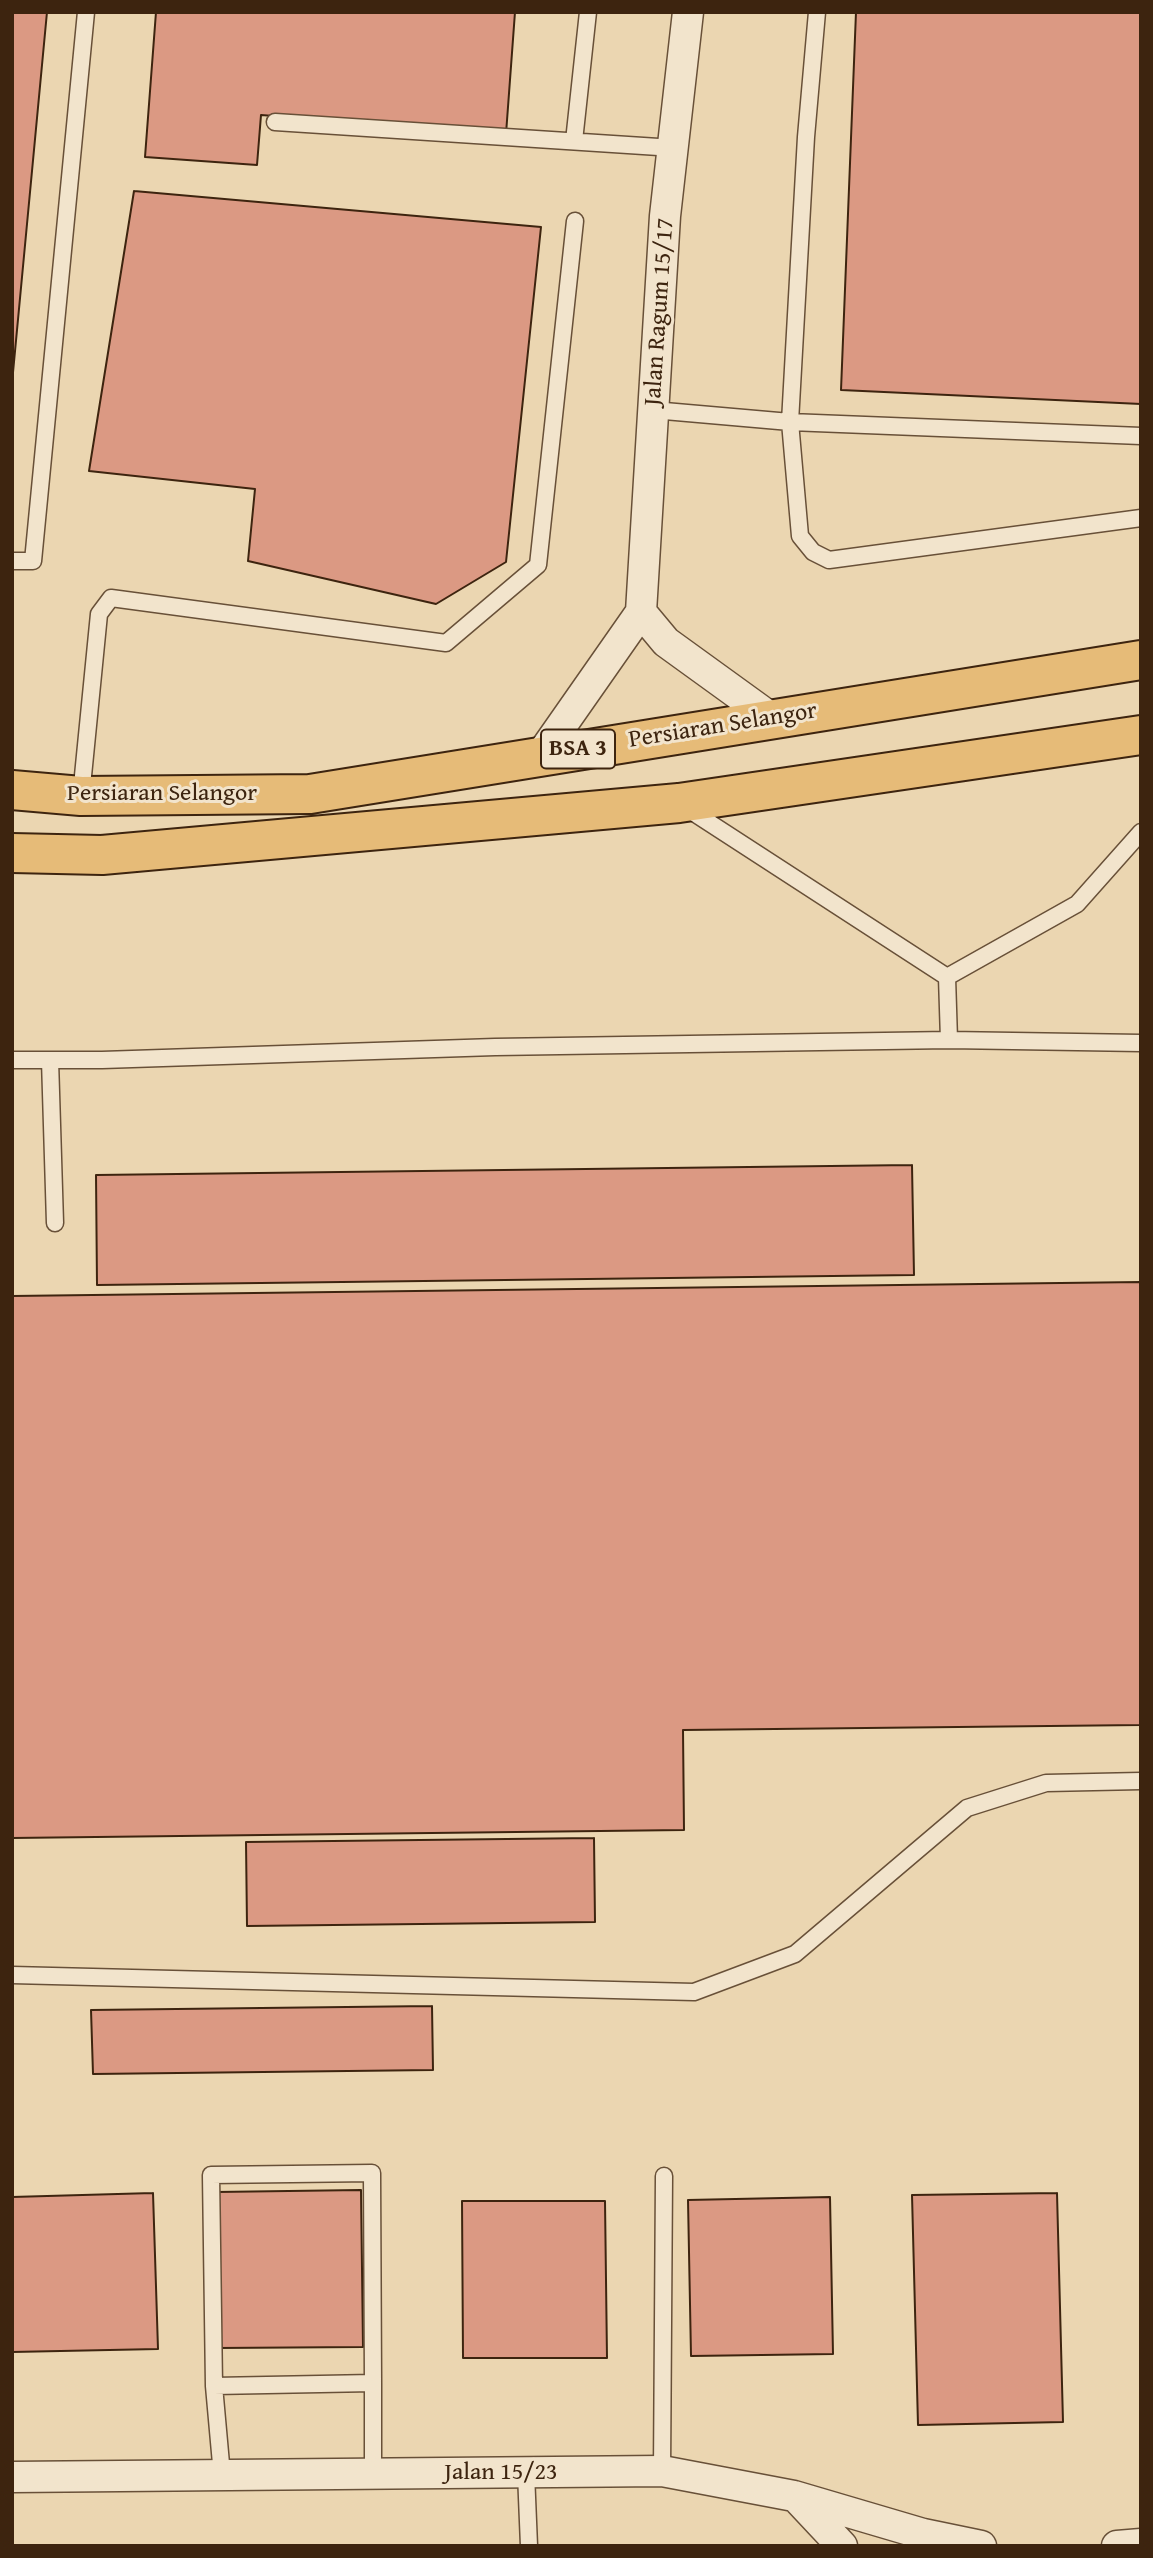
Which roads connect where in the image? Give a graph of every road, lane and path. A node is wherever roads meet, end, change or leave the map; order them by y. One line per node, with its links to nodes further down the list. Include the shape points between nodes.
1 (86, 12): 13 (lane, via 33,561)
2 (588, 12): 6 (lane)
3 (688, 12): 7 (street, Jalan Ragum 15/17)
4 (817, 12): 10 (lane)
5 (275, 122): 6 (lane)
6 (574, 141): 7 (lane)
7 (674, 148): 9 (street, Jalan Ragum 15/17, via 665,216)
8 (575, 220): 20 (lane, via 538,565 446,643 111,598 99,614)
9 (653, 410): 10 (lane); 14 (street, Jalan Ragum 15/17)
10 (790, 422): 11 (lane); 12 (lane, via 800,536 813,552 828,559)
11 (1141, 436)
12 (1141, 518)
13 (12, 561)
14 (641, 612): 16 (street, via 666,642); 18 (street)
15 (1141, 660): 16 (main road, Persiaran Selangor / BSA 3)
16 (771, 718): 18 (main road, Persiaran Selangor / BSA 3)
17 (1141, 735): 21 (main road, Persiaran Selangor)
18 (541, 755): 20 (main road, Persiaran Selangor / BSA 3, via 310,794)
19 (12, 790): 20 (main road, Persiaran Selangor / BSA 3)
20 (81, 796)
21 (679, 803): 23 (main road, Persiaran Selangor, via 102,855); 24 (lane)
22 (1141, 832): 24 (lane, via 1077,904)
23 (12, 853)
24 (947, 977): 25 (lane)
25 (949, 1040): 26 (lane); 28 (lane)
26 (1141, 1043)
27 (12, 1060): 28 (lane)
28 (50, 1060): 29 (lane)
29 (55, 1223)
30 (1141, 1782): 31 (lane, via 1046,1783 967,1808 795,1954 694,1992)
31 (12, 1975)
32 (664, 2176): 35 (lane)
33 (373, 2383): 34 (lane); 34 (lane, via 372,2173 211,2175); 37 (lane)
34 (214, 2386): 38 (lane)
35 (663, 2471): 36 (street, Jalan 15/23); 40 (street, Jalan 15/23)
36 (526, 2473): 37 (street, Jalan 15/23); 42 (lane)
37 (373, 2474): 38 (street, Jalan 15/23)
38 (222, 2475): 39 (street, Jalan 15/23)
39 (12, 2477)
40 (794, 2496): 43 (street); 44 (street, Jalan 15/23)
41 (1141, 2544): 45 (street)
42 (529, 2546)
43 (842, 2546)
44 (981, 2546)
45 (1118, 2546)

